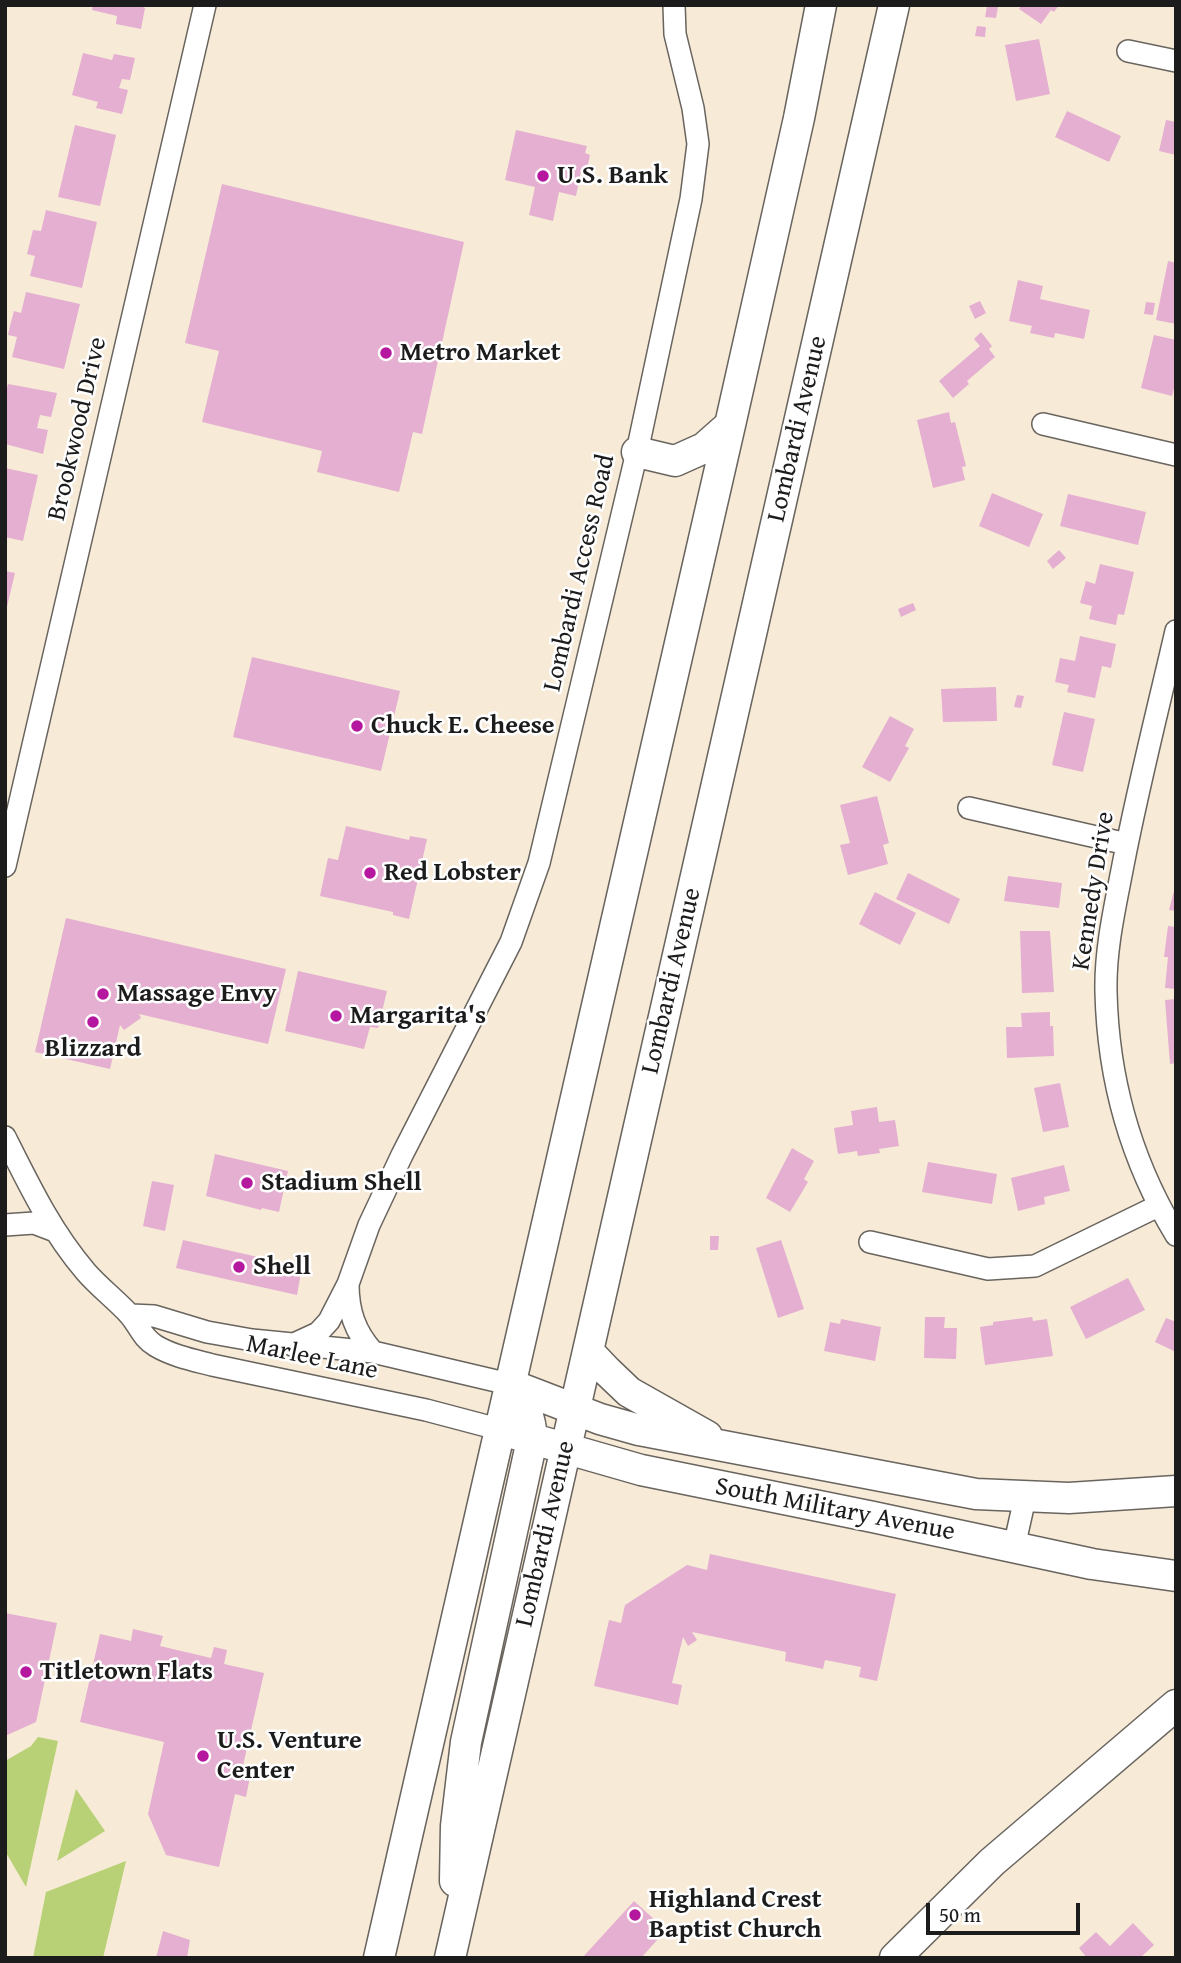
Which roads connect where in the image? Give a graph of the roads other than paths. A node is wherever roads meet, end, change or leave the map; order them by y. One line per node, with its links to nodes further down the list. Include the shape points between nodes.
1 (205, 5): 16 (street, Brookwood Drive)
2 (674, 5): 9 (street, Lombardi Access Road, via 674,34 698,144 691,199)
3 (821, 5): 7 (main road)
4 (894, 5): 26 (main road, Lombardi Avenue)
5 (1128, 51): 6 (street)
6 (1176, 61)
7 (730, 425): 11 (main road, via 704,449); 12 (main road)
8 (1043, 425): 10 (street)
9 (637, 453): 11 (main road); 23 (street, Lombardi Access Road, via 555,803 528,896 511,942 392,1175)
10 (1176, 455)
11 (675, 461): 12 (main road, via 693,484)
12 (708, 516): 28 (main road)
13 (1176, 631): 15 (street, Kennedy Drive)
14 (969, 808): 15 (street)
15 (1127, 844): 18 (street, Kennedy Drive, via 1109,940 1110,1049 1121,1106)
16 (5, 866)
17 (5, 1138): 20 (street, Marlee Lane)
18 (1158, 1206): 21 (street, Kennedy Drive); 22 (street, via 1035,1266 988,1269)
19 (5, 1225): 20 (street, via 34,1223)
20 (55, 1231): 24 (street, Marlee Lane, via 87,1273)
21 (1176, 1235)
22 (870, 1242)
23 (348, 1284): 25 (street, Lombardi Access Road, via 326,1326); 27 (street, Lombardi Access Road, via 353,1320)
24 (131, 1315): 25 (street, Marlee Lane); 30 (street, Marlee Lane, via 148,1341 184,1358)
25 (292, 1345): 27 (street, Marlee Lane)
26 (589, 1351): 29 (main road, Lombardi Avenue); 32 (main road, via 629,1392)
27 (373, 1352): 28 (street, Marlee Lane)
28 (509, 1384): 29 (main road, South Military Avenue); 30 (main road); 31 (main road, via 526,1408)
29 (575, 1410): 32 (main road, South Military Avenue, via 639,1430); 33 (main road, Lombardi Avenue)
30 (498, 1429): 31 (main road, South Military Avenue); 40 (main road)
31 (532, 1440): 33 (main road, South Military Avenue); 39 (main road, via 464,1756 454,1859)
32 (719, 1444): 35 (main road, South Military Avenue, via 935,1488)
33 (565, 1450): 36 (main road, South Military Avenue, via 641,1471); 39 (main road, Lombardi Avenue)
34 (1176, 1491): 35 (main road, South Military Avenue)
35 (1025, 1498): 36 (street)
36 (1014, 1547): 37 (main road, South Military Avenue)
37 (1176, 1576)
38 (1176, 1705): 42 (main road, via 1009,1847)
39 (459, 1923): 41 (main road, Lombardi Avenue)
40 (379, 1958)
41 (450, 1958)
42 (895, 1958)

